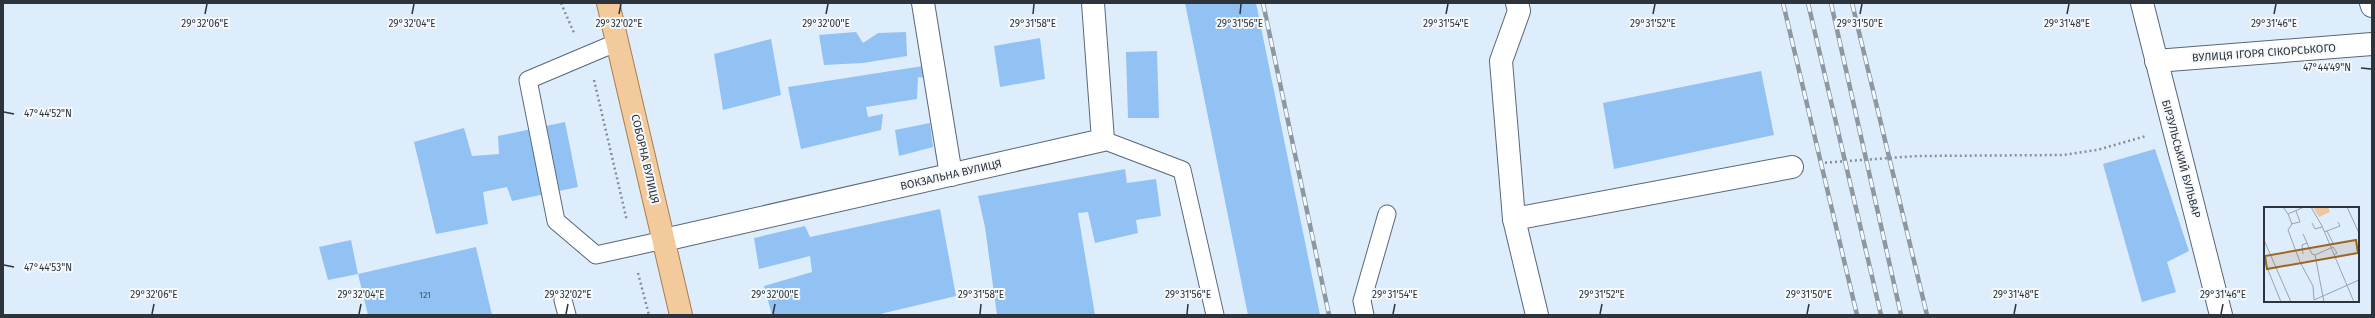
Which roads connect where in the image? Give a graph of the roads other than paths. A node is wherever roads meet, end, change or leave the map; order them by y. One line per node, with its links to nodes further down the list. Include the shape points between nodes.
1 (608, 3): 8 (main road, СОБОРНА ВУЛИЦЯ)
2 (923, 3): 13 (street)
3 (1093, 3): 11 (street)
4 (1516, 3): 15 (street, via 1519,11 1501,61)
5 (2142, 3): 10 (street, БІРЗУЛЬСЬКИЙ БУЛЬВАР)
6 (2371, 3): 7 (street)
7 (2372, 6)
8 (618, 42): 16 (main road, СОБОРНА ВУЛИЦЯ); 16 (lane, via 528,80 556,221 596,255)
9 (2372, 44): 10 (street, ВУЛИЦЯ ІГОРЯ СІКОРСЬКОГО)
10 (2156, 61): 21 (street, БІРЗУЛЬСЬКИЙ БУЛЬВАР)
11 (1103, 140): 13 (street, ВОКЗАЛЬНА ВУЛИЦЯ); 18 (lane, via 1182,170)
12 (1792, 167): 15 (street)
13 (951, 175): 16 (street, ВОКЗАЛЬНА ВУЛИЦЯ)
14 (1387, 214): 19 (lane, via 1362,301)
15 (1514, 220): 20 (street)
16 (664, 240): 17 (main road, СОБОРНА ВУЛИЦЯ)
17 (681, 315)
18 (1215, 315)
19 (1365, 315)
20 (1537, 315)
21 (2221, 315)

